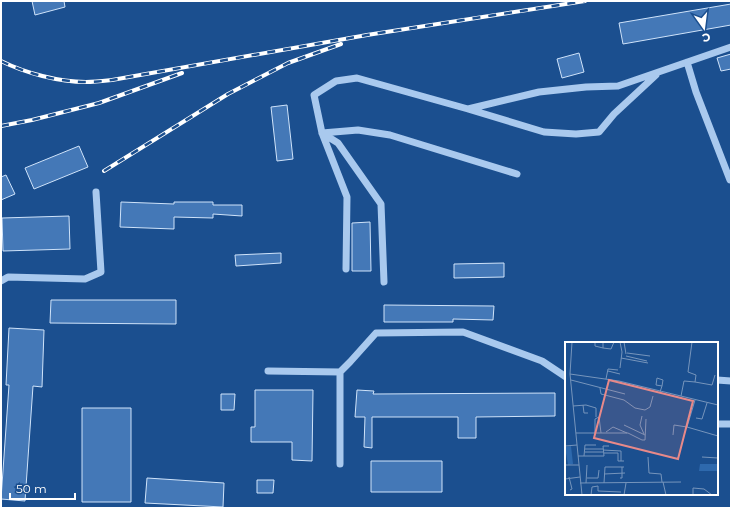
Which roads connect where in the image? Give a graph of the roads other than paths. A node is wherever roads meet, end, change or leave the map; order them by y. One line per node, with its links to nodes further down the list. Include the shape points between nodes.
1 (731, 47): 2 (lane)
2 (687, 62): 3 (lane); 7 (lane, via 696,92)
3 (659, 72): 4 (lane, via 618,86 539,92); 4 (lane, via 614,114 599,132 544,132)
4 (468, 109): 5 (lane, via 358,78 336,81 314,95)
5 (322, 133): 6 (lane, via 358,130 390,135); 9 (lane, via 348,197); 11 (lane, via 338,143 381,204)
6 (517, 174)
7 (731, 180)
8 (96, 192): 10 (lane, via 101,272 85,279 8,277)
9 (346, 269)
10 (1, 281)
11 (384, 282)
12 (268, 371): 13 (lane)
13 (340, 372): 14 (lane, via 376,334 463,332 542,361); 19 (lane)
14 (565, 376)
15 (718, 380): 16 (lane)
16 (731, 381)
17 (718, 424): 18 (lane)
18 (731, 424)
19 (340, 464)

